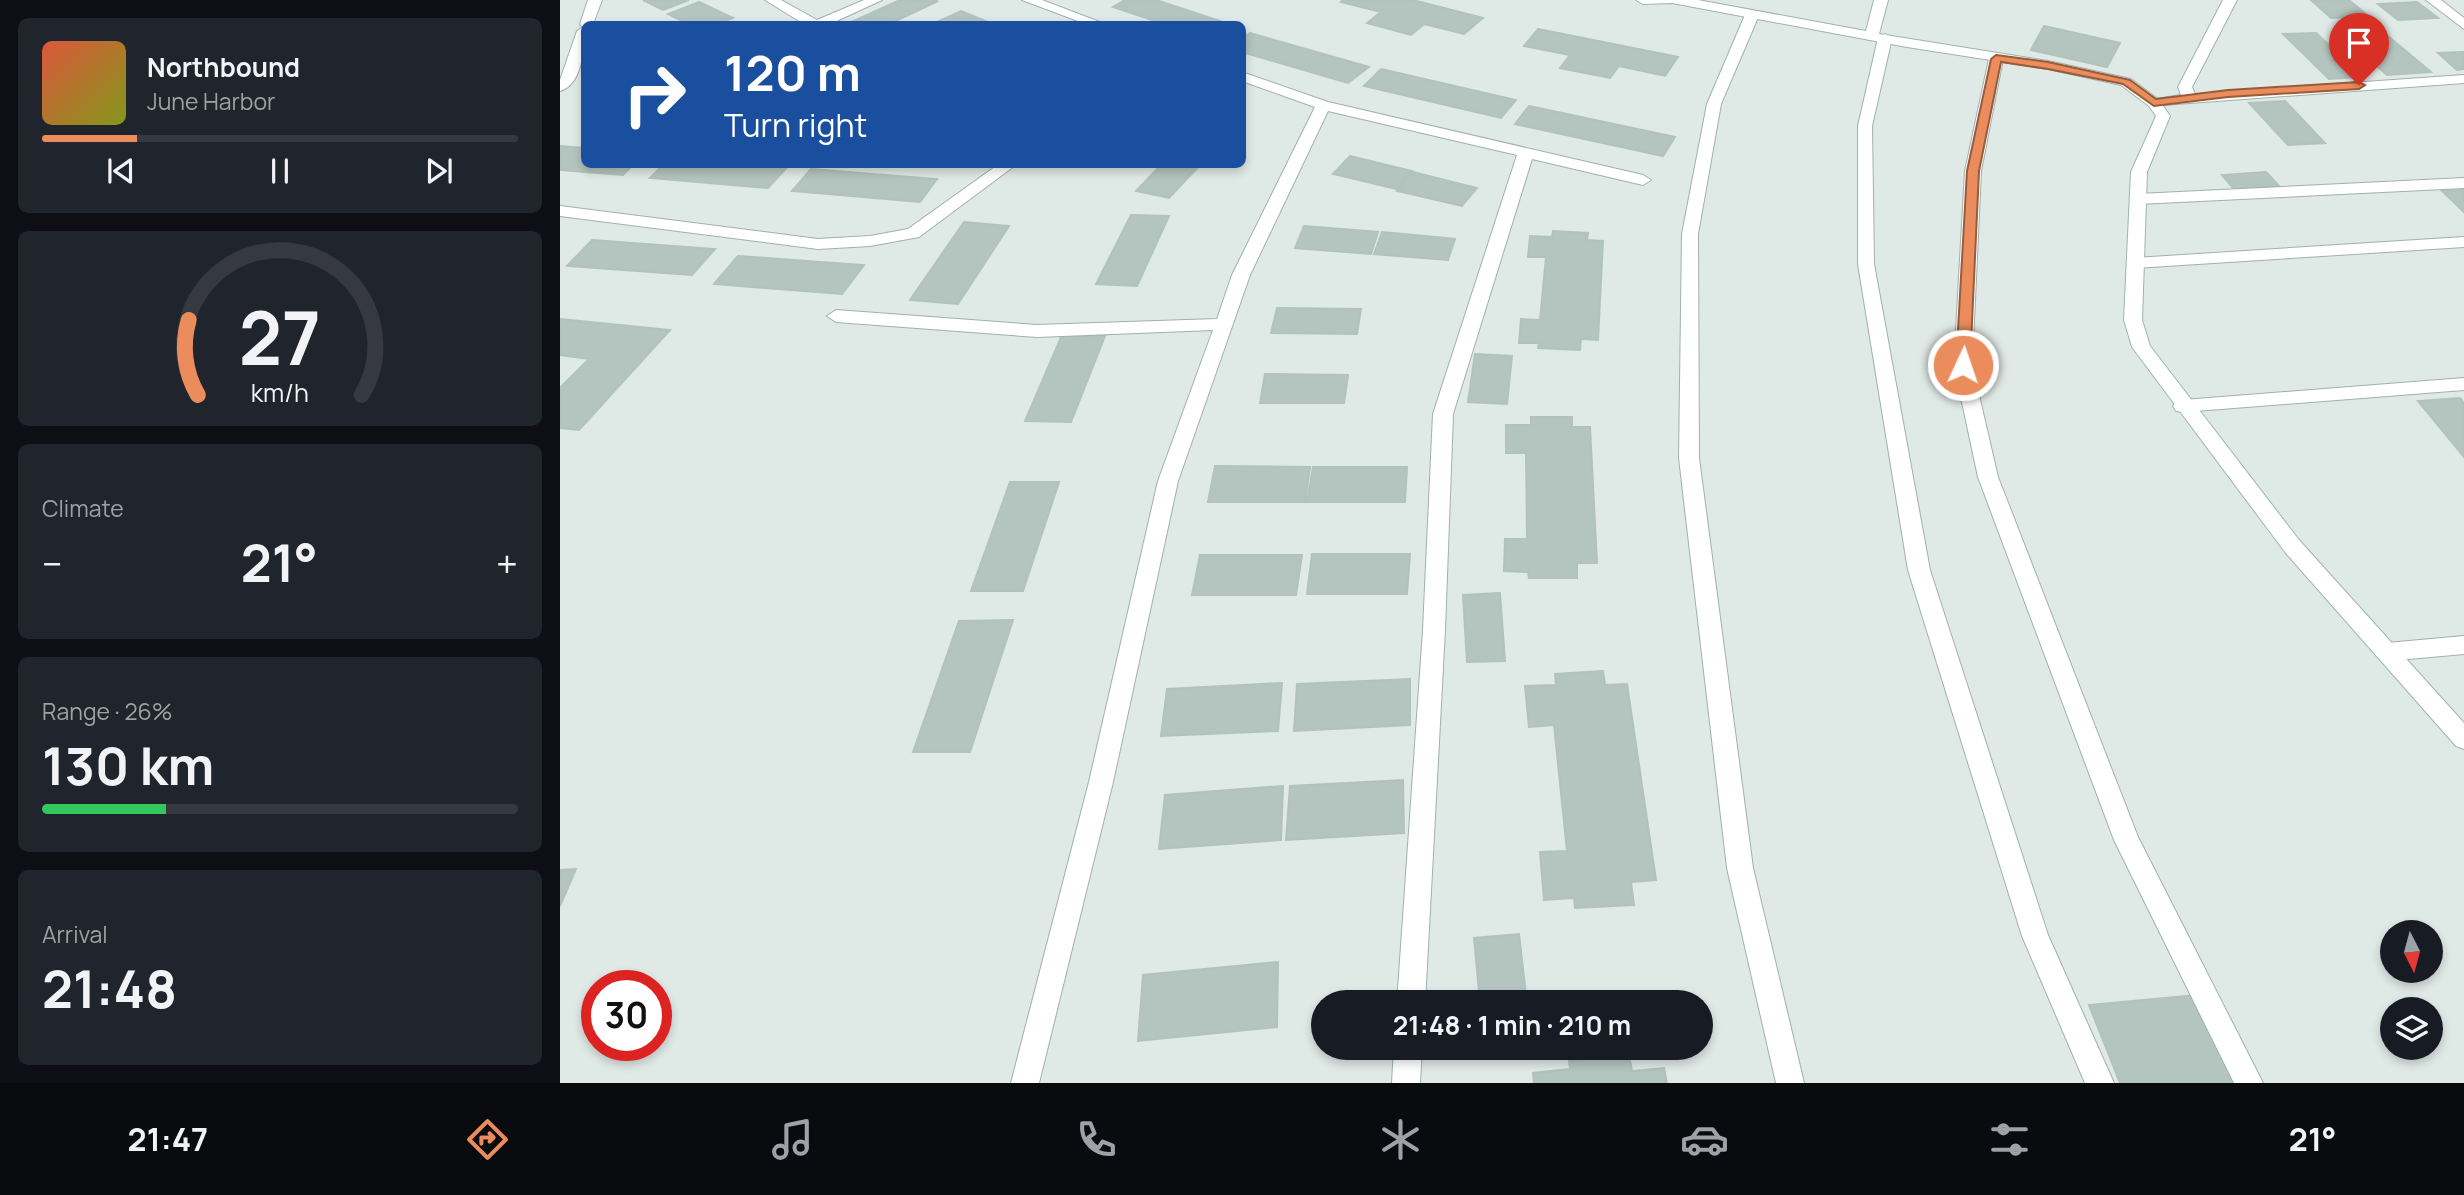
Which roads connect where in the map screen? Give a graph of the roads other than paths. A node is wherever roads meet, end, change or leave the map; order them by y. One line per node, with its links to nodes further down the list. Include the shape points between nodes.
1 (595, 0): 12 (street)
2 (772, 0): 13 (street)
3 (875, 0): 14 (street)
4 (1029, 0): 15 (street)
5 (1643, 0): 6 (street)
6 (1668, 0)
7 (1677, 0): 11 (street)
8 (1881, 0): 17 (street)
9 (2231, 0): 23 (street, via 2185,87)
10 (2433, 0): 16 (street)
11 (1752, 15): 17 (street); 45 (street, via 1714,104 1690,234 1689,457 1740,867)
12 (588, 21)
13 (808, 21)
14 (827, 21)
15 (1089, 21)
16 (2464, 24)
17 (1878, 36): 19 (street); 46 (street, via 1865,126 1866,264 1919,570 2035,936)
18 (581, 39): 22 (street)
19 (1996, 59): 24 (street, via 2126,82); 47 (street, via 1973,171 1963,365 1988,477 2127,840)
20 (1246, 77): 25 (street)
21 (2464, 79): 23 (street)
22 (564, 84)
23 (2189, 97): 24 (street)
24 (2154, 103): 30 (street, via 2163,116 2139,172)
25 (1323, 105): 26 (street); 35 (street, via 1241,275)
26 (1526, 152): 28 (street); 41 (street, via 1443,414)
27 (1004, 168): 31 (street, via 913,233 870,242 818,244)
28 (1643, 180)
29 (2464, 183): 30 (street)
30 (2137, 199): 33 (street)
31 (560, 211)
32 (2464, 242): 33 (street)
33 (2135, 263): 37 (street, via 2133,320 2141,347)
34 (836, 316): 35 (street, via 1037,331)
35 (1224, 324): 43 (street, via 1168,481 1101,782)
36 (2464, 384): 37 (street)
37 (2183, 406): 39 (street, via 2292,546)
38 (2464, 645): 39 (street)
39 (2387, 653): 40 (street)
40 (2464, 740)
41 (1411, 990)
42 (1407, 1060): 44 (street)
43 (1025, 1083)
44 (1406, 1083)
45 (1790, 1083)
46 (2100, 1083)
47 (2249, 1083)

